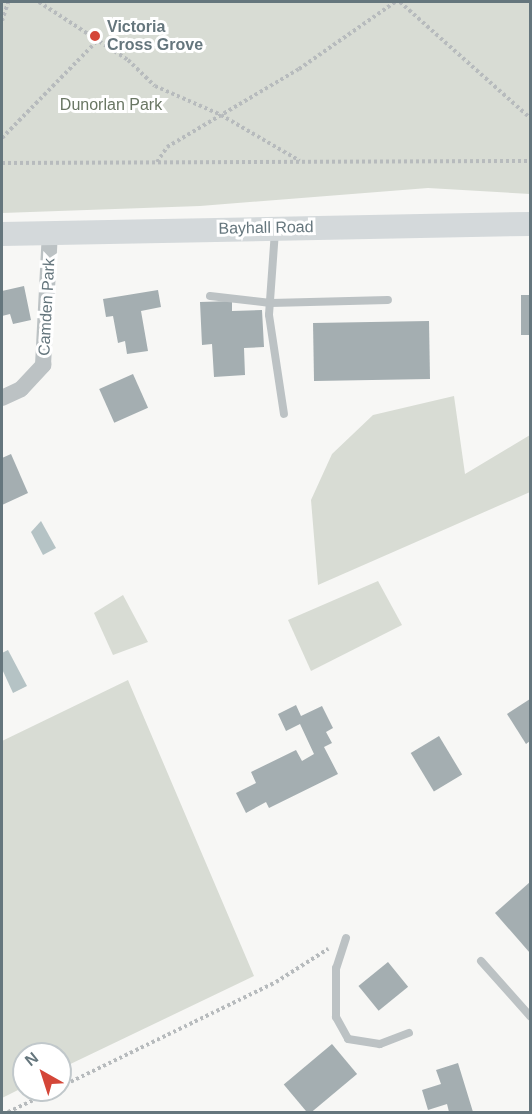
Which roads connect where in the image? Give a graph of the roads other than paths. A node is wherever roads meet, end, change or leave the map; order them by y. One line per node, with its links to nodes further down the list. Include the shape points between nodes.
1 (531, 224): 2 (street, Bayhall Road)
2 (275, 228): 3 (street, Bayhall Road); 7 (lane)
3 (50, 231): 4 (street, Bayhall Road); 8 (street, Camden Park, via 43,365 21,389)
4 (2, 234)
5 (210, 296): 7 (lane)
6 (388, 300): 7 (lane)
7 (270, 303): 9 (lane)
8 (2, 398)
9 (284, 414)
10 (346, 938): 13 (lane, via 336,968 336,1017 348,1039 380,1044)
11 (481, 961): 12 (lane)
12 (531, 1016)
13 (409, 1033)

